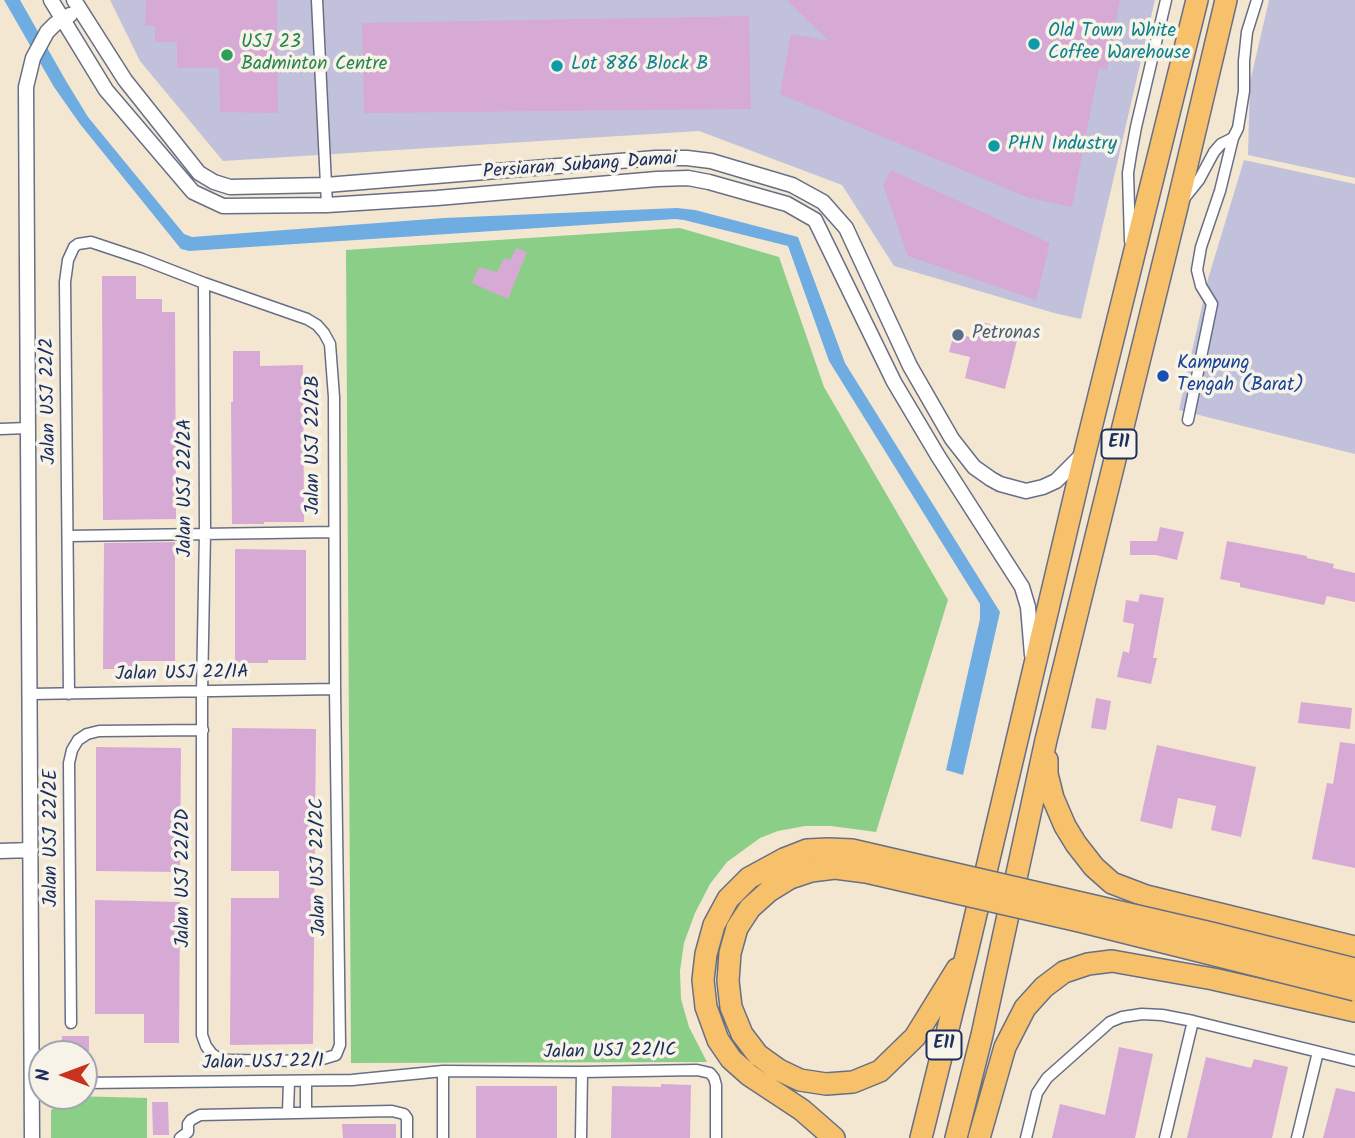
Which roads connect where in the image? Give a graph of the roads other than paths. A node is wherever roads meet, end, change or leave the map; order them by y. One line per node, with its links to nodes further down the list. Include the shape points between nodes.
1 (51, 0): 8 (street, Persiaran Subang Damai)
2 (317, 0): 10 (street)
3 (1166, 0): 13 (street, via 1128,173)
4 (1197, 0): 13 (highway, E11)
5 (1226, 0): 12 (highway, E11)
6 (1257, 0): 9 (street, via 1247,32 1244,92)
7 (77, 5): 8 (street); 10 (street, Persiaran Subang Damai, via 125,80 199,173 230,187)
8 (59, 21): 11 (street, Persiaran Subang Damai, via 106,90 193,192 223,206); 16 (street, via 40,44 26,87)
9 (1233, 138): 12 (street, via 1214,152); 15 (street, via 1197,270 1212,304)
10 (326, 185): 11 (street); 18 (street, Persiaran Subang Damai, via 656,158 711,161 792,184 823,202 846,228 910,366 952,439 974,467 1000,484 1026,491 1056,481)
11 (327, 205): 22 (street, Persiaran Subang Damai, via 688,178 787,204 814,220 894,382 1022,587 1032,648)
12 (1177, 206): 28 (highway, E11)
13 (1132, 268): 18 (highway, E11)
14 (204, 284): 19 (street, Jalan USJ 22/2B, via 307,319 330,344); 20 (street, Jalan USJ 22/2A); 21 (street, Jalan USJ 22/2, via 91,242 78,244 71,253 65,282)
15 (1188, 420)
16 (28, 428): 17 (street); 25 (street)
17 (0, 429)
18 (1085, 452): 22 (highway, E11)
19 (334, 532): 20 (street); 23 (street, Jalan USJ 22/2B)
20 (205, 533): 21 (street); 24 (street, Jalan USJ 22/2A)
21 (69, 536): 26 (street, Jalan USJ 22/2)
22 (1031, 681): 33 (highway, E11)
23 (335, 689): 24 (street, Jalan USJ 22/1A); 42 (street, Jalan USJ 22/2C, via 340,1045 336,1055 317,1061)
24 (202, 692): 26 (street, Jalan USJ 22/1A); 27 (street, Jalan USJ 22/2D)
25 (30, 694): 26 (street, Jalan USJ 22/1A); 29 (street)
26 (69, 694)
27 (203, 730): 38 (street, Jalan USJ 22/2E, via 99,731 78,740 72,750); 42 (street, Jalan USJ 22/2D, via 202,1035 205,1046)
28 (1046, 740): 32 (highway, via 1047,774 1065,826 1094,867 1112,883 1146,896); 39 (highway, E11)
29 (31, 850): 30 (street); 40 (street)
30 (0, 851)
31 (787, 868): 33 (highway, via 737,929 727,981 741,1034 758,1055 800,1080 853,1082 880,1071 915,1037); 34 (highway, bridge, via 807,850 865,853); 35 (highway, bridge, via 866,872); 59 (highway, via 749,878 728,900 714,925 706,954 706,1007 731,1059)
32 (1355, 947)
33 (967, 952): 60 (highway, E11)
34 (1355, 969)
35 (1355, 990)
36 (1355, 1011): 52 (highway, via 1175,972 1112,961 1088,964 1064,972 1025,1008 1005,1047)
37 (1193, 1021): 41 (street); 62 (street, via 1142,1014 1110,1022 1041,1086); 63 (street)
38 (71, 1023)
39 (982, 1035): 52 (highway); 61 (highway, E11)
40 (36, 1040)
41 (1318, 1052): 43 (street); 64 (street)
42 (218, 1058)
43 (1355, 1061)
44 (443, 1071): 45 (street, Jalan USJ 22/1C); 47 (street, Jalan USJ 22/1); 56 (street)
45 (582, 1072): 57 (street); 58 (street, Jalan USJ 22/1C, via 710,1073 716,1085)
46 (289, 1081): 47 (street, Jalan USJ 22/1); 48 (street, Jalan USJ 22/1); 50 (street)
47 (306, 1081): 51 (street)
48 (98, 1083)
49 (35, 1110): 54 (street)
50 (288, 1113): 51 (street); 53 (street, via 200,1115 188,1124)
51 (306, 1113): 55 (street, via 399,1112 407,1118)
52 (981, 1129)
53 (185, 1136)
54 (32, 1138)
55 (407, 1138)
56 (443, 1138)
57 (581, 1138)
58 (716, 1138)
59 (834, 1138)
60 (921, 1138)
61 (956, 1138)
62 (1026, 1138)
63 (1165, 1138)
64 (1297, 1138)

